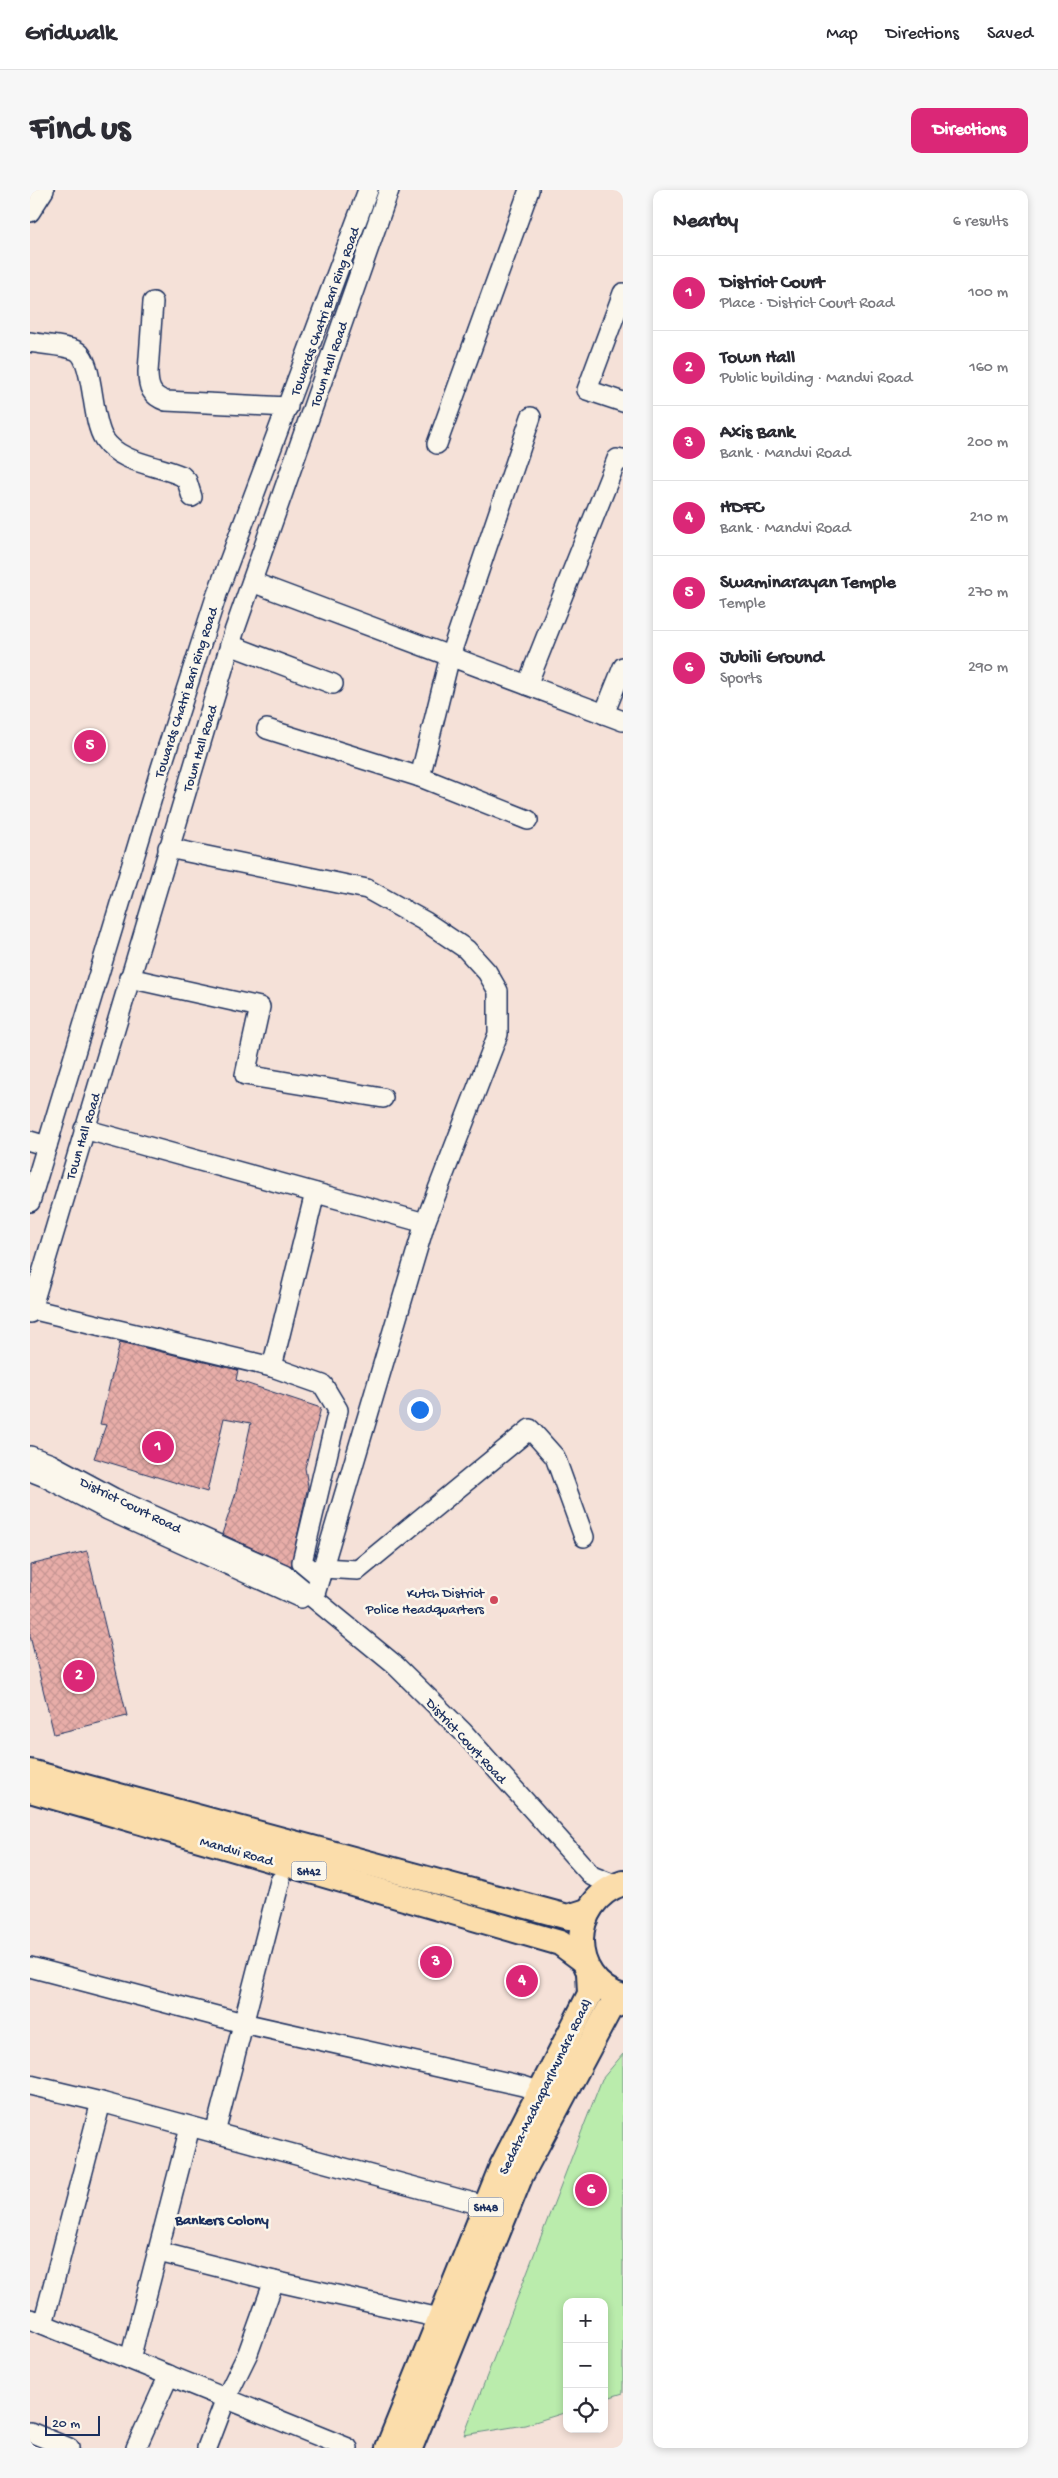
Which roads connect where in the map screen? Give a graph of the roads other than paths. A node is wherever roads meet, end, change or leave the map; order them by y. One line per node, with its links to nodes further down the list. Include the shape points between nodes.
1 (44, 190): 5 (street)
2 (368, 190): 10 (street, Towards Chatri Bari Ring Road)
3 (389, 190): 15 (street, Town Hall Road)
4 (529, 190): 12 (street)
5 (30, 212)
6 (623, 293): 9 (street, via 587,390)
7 (153, 302): 10 (street, via 148,384 153,394 172,402)
8 (30, 342): 14 (street, via 76,350 82,355 87,365 94,413 104,440 126,458 182,476)
9 (623, 402)
10 (288, 407): 30 (street, Towards Chatri Bari Ring Road, via 216,594)
11 (531, 417): 17 (street)
12 (437, 444)
13 (623, 460): 20 (street, via 617,458)
14 (192, 497)
15 (252, 582): 16 (street, Town Hall Road); 17 (street)
16 (230, 645): 19 (street); 26 (street, Town Hall Road)
17 (450, 656): 20 (street); 24 (street)
18 (623, 667): 21 (street)
19 (333, 684)
20 (527, 685): 21 (street)
21 (604, 714): 22 (street)
22 (623, 721)
23 (267, 729): 24 (street)
24 (420, 777): 25 (street)
25 (528, 820)
26 (168, 848): 27 (street, Town Hall Road); 33 (street, via 368,889 466,949 486,972 498,991 498,1034)
27 (129, 978): 28 (street, via 260,1007 245,1075); 29 (street, Town Hall Road)
28 (383, 1098)
29 (84, 1129): 31 (street); 34 (street, Town Hall Road)
30 (38, 1144): 32 (street, Towards Chatri Bari Ring Road)
31 (315, 1193): 33 (street); 35 (street)
32 (30, 1202)
33 (425, 1223): 39 (street)
34 (30, 1311): 35 (street)
35 (272, 1368): 39 (street, via 323,1385 338,1410 302,1562)
36 (30, 1456): 40 (street, District Court Road, via 114,1498 284,1574)
37 (30, 1471): 41 (street, District Court Road)
38 (584, 1537): 39 (street, via 555,1457 530,1429 358,1570)
39 (321, 1573): 40 (street)
40 (314, 1597): 41 (street, District Court Road)
41 (334, 1613): 44 (street, District Court Road, via 395,1665 463,1732)
42 (30, 1772): 47 (main road, Mandvi Road / SH42, via 568,1917)
43 (30, 1790): 48 (main road, Mandvi Road / SH42, via 560,1943)
44 (592, 1876): 46 (street); 47 (street)
45 (280, 1881): 52 (street)
46 (619, 1884): 47 (main road)
47 (591, 1906): 48 (main road, Sedata-Madhapar(Mundra Road), via 580,1935)
48 (586, 1966): 50 (main road, Mandvi Road, via 606,1990); 54 (main road, Sedata-Madhapar(Mundra Road) / SH48, via 590,1994)
49 (30, 1967): 52 (street)
50 (623, 1997)
51 (623, 2002): 54 (main road, Sedata-Madhapar(Mundra Road) / SH48, via 610,2008)
52 (243, 2023): 54 (street); 57 (street)
53 (30, 2085): 55 (street)
54 (551, 2095): 61 (main road, Sedata-Madhapar(Mundra Road) / SH48, via 521,2175)
55 (101, 2102): 56 (street); 62 (street)
56 (190, 2127): 57 (street); 59 (street)
57 (215, 2133): 58 (street)
58 (474, 2202)
59 (159, 2252): 60 (street); 63 (street)
60 (274, 2281): 61 (street); 65 (street, via 248,2353)
61 (450, 2320): 71 (main road, Sedata-Madhapar(Mundra Road) / SH48); 72 (main road, Sedata-Madhapar(Mundra Road) / SH48)
62 (37, 2321): 63 (street)
63 (130, 2359): 64 (street)
64 (169, 2375): 65 (street); 68 (street)
65 (226, 2398): 69 (street); 70 (street)
66 (30, 2432): 67 (street)
67 (69, 2448)
68 (136, 2448)
69 (207, 2448)
70 (348, 2448)
71 (388, 2448)
72 (410, 2448)

